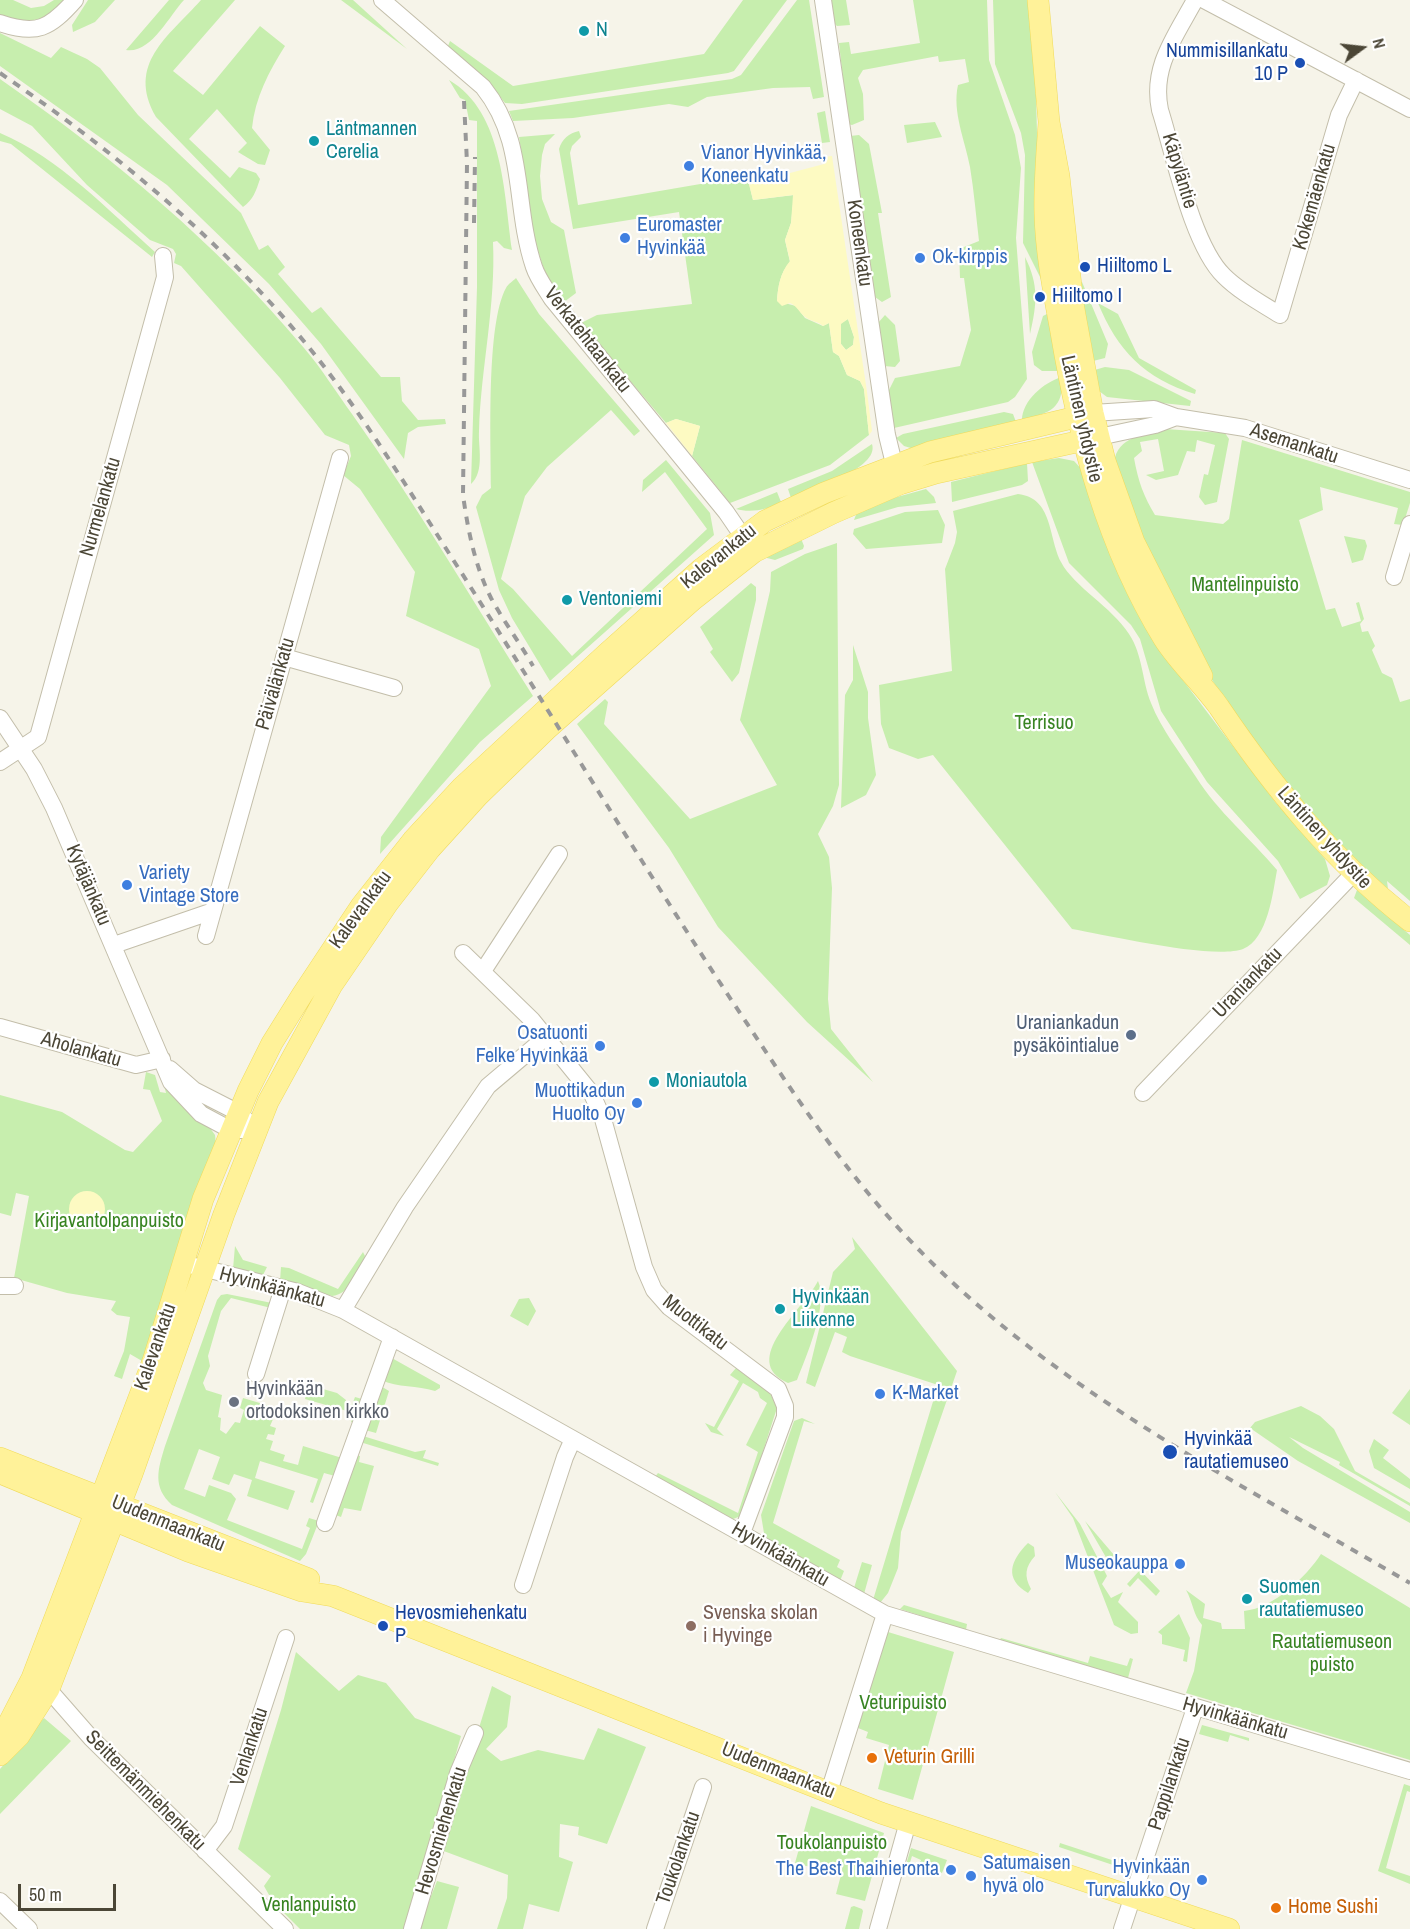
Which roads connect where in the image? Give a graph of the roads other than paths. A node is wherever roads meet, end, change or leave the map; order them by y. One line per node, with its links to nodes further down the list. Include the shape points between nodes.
1 (75, 0): 7 (street, via 60,17 35,30)
2 (382, 0): 19 (street, Verkatehtaankatu, via 493,99 513,147 531,255 541,280 552,299)
3 (823, 0): 16 (street, Koneenkatu, via 886,435)
4 (1038, 0): 12 (main road, Läntinen yhdystie, via 1048,122 1048,252)
5 (1196, 0): 11 (street, Käpyläntie, via 1158,75 1160,110 1197,230 1209,256 1223,276)
6 (1204, 0): 8 (street)
7 (0, 23)
8 (1356, 80): 9 (street); 11 (street, Kokemäenkatu, via 1339,116)
9 (1410, 109)
10 (164, 256): 24 (street, Nurmelankatu, via 165,277 38,737)
11 (1281, 315)
12 (1085, 414): 13 (street, Asemankatu, via 1154,409); 14 (main road, Läntinen yhdystie); 16 (main road, Kalevankatu, via 957,445)
13 (1176, 417): 14 (street, Asemankatu); 17 (street, Asemankatu, via 1245,428)
14 (1091, 439): 16 (main road, Kalevankatu, via 936,473); 27 (main road, Läntinen yhdystie, via 1105,461 1134,542 1198,663 1206,688 1252,756 1311,829)
15 (340, 458): 21 (street, Päivälänkatu)
16 (897, 475): 19 (main road, Kalevankatu, via 833,513)
17 (1410, 480)
18 (1410, 524): 20 (street)
19 (748, 544): 38 (main road, Kalevankatu, via 692,577 462,787 413,840 361,906 302,995 272,1043); 39 (main road, Kalevankatu, via 694,599 546,730 430,849 332,985 287,1065)
20 (1394, 577)
21 (284, 657): 22 (street); 28 (street, Päivälänkatu)
22 (394, 688)
23 (0, 718): 24 (street, Kytäjänkatu)
24 (21, 748): 25 (street, Nurmelankatu); 31 (street, Kytäjänkatu, via 54,808)
25 (0, 762)
26 (559, 854): 33 (street)
27 (1354, 873): 29 (main road, Läntinen yhdystie); 37 (street, Uraniankatu)
28 (213, 911): 30 (street, Päivälänkatu); 31 (street)
29 (1410, 921)
30 (207, 936)
31 (114, 945): 36 (street, Kytäjänkatu)
32 (463, 953): 33 (street, Muottikatu)
33 (483, 970): 35 (street, Muottikatu)
34 (0, 1027): 36 (street, Aholankatu, via 136,1065)
35 (546, 1037): 43 (street, via 496,1077 481,1095 405,1207); 52 (street, Muottikatu, via 592,1094 603,1119 644,1267 654,1290 669,1307 778,1389 783,1398 785,1417)
36 (162, 1059): 38 (street, Kytäjänkatu)
37 (1143, 1093)
38 (235, 1121): 39 (street, Kytäjänkatu); 40 (main road, Kalevankatu, via 203,1199)
39 (257, 1130): 41 (main road, Kalevankatu)
40 (183, 1263): 41 (street, Hyvinkäänkatu); 49 (main road, Kalevankatu, via 153,1361)
41 (206, 1270): 42 (street, Hyvinkäänkatu); 50 (main road, Kalevankatu)
42 (282, 1288): 43 (street, Hyvinkäänkatu); 45 (street)
43 (344, 1310): 44 (street, Hyvinkäänkatu)
44 (392, 1337): 46 (street, Hyvinkäänkatu); 51 (street)
45 (256, 1374)
46 (573, 1439): 52 (street, Hyvinkäänkatu); 53 (street)
47 (0, 1458): 49 (main road, Uudenmaankatu)
48 (0, 1473): 49 (main road, Uudenmaankatu)
49 (97, 1504): 50 (main road, Uudenmaankatu); 56 (main road, Kalevankatu)
50 (117, 1513): 56 (main road, Kalevankatu); 63 (main road, Uudenmaankatu, via 307,1578 333,1596)
51 (325, 1523)
52 (742, 1533): 54 (street, Hyvinkäänkatu)
53 (523, 1585)
54 (885, 1614): 57 (street, Hyvinkäänkatu); 63 (street)
55 (286, 1638): 65 (street, Venlankatu, via 224,1826)
56 (40, 1683): 59 (main road, Kalevankatu); 60 (main road, Kalevankatu, via 19,1736); 65 (street, Seittemänmiehenkatu)
57 (1195, 1707): 61 (street, Hyvinkäänkatu); 66 (street, Pappilankatu)
58 (475, 1733): 70 (street, Hevosmiehenkatu, via 458,1773)
59 (0, 1740)
60 (0, 1755)
61 (1410, 1771)
62 (703, 1787): 71 (street, Toukolankatu)
63 (830, 1792): 64 (main road, Uudenmaankatu)
64 (908, 1822): 66 (main road, Uudenmaankatu); 72 (street)
65 (205, 1851): 69 (street, Seittemänmiehenkatu)
66 (1133, 1896): 73 (street, Pappilankatu); 74 (main road, Uudenmaankatu)
67 (0, 1901): 68 (street)
68 (28, 1929)
69 (285, 1929)
70 (412, 1929)
71 (655, 1929)
72 (878, 1929)
73 (1122, 1929)
74 (1229, 1929)

